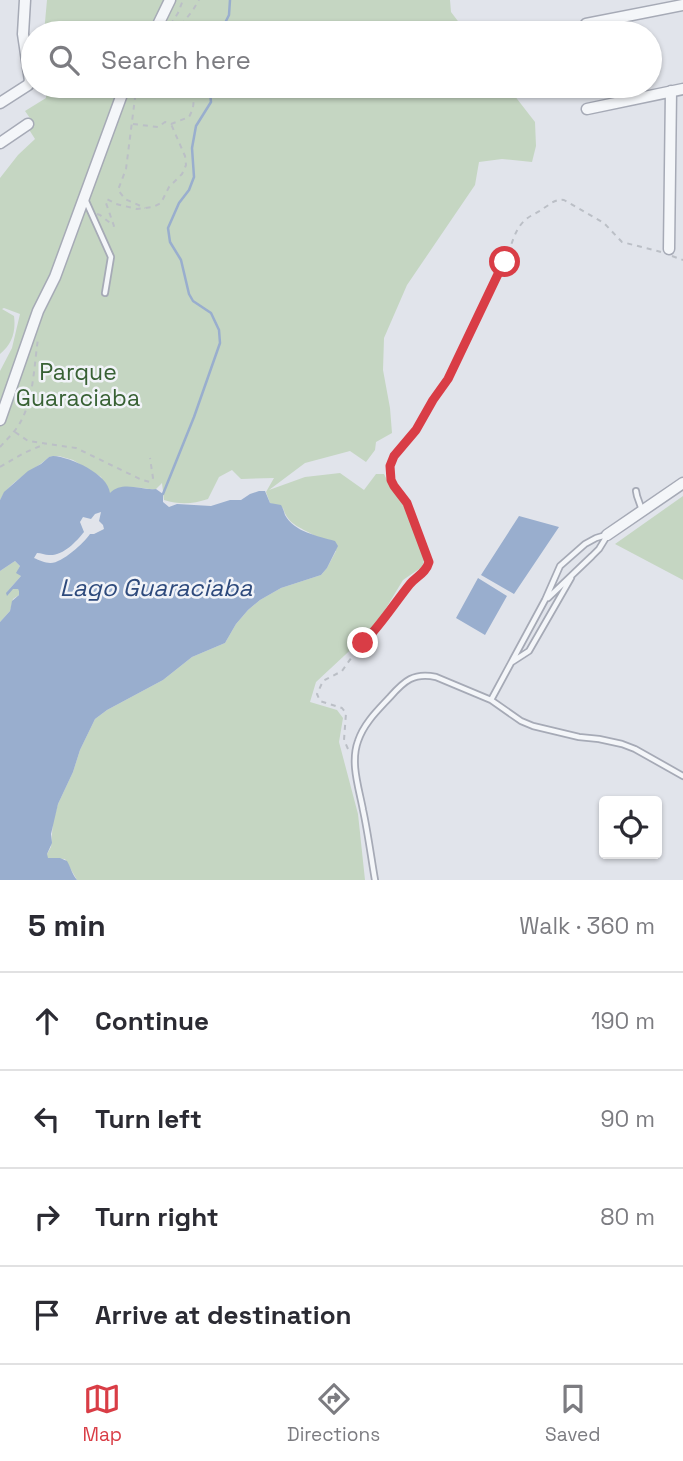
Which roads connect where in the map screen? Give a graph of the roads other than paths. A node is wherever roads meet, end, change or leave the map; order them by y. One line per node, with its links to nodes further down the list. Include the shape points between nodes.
1 (25, 0): 4 (street)
2 (170, 0): 5 (street)
3 (683, 5): 6 (street)
4 (24, 21)
5 (160, 21)
6 (601, 21)
7 (683, 89): 9 (street)
8 (21, 90): 13 (street)
9 (671, 91): 10 (street); 18 (street)
10 (662, 93)
11 (121, 98): 17 (street)
12 (638, 98): 14 (street)
13 (0, 103)
14 (587, 109)
15 (28, 124): 16 (street)
16 (0, 143)
17 (85, 198): 19 (lane, via 111,257); 20 (street)
18 (669, 249)
19 (105, 293)
20 (0, 420)
21 (683, 482): 23 (street)
22 (636, 491): 23 (lane)
23 (643, 510): 24 (street)
24 (607, 535): 25 (lane); 26 (lane, via 585,544 563,562)
25 (570, 578): 26 (lane); 27 (lane, via 529,650)
26 (545, 600): 27 (lane)
27 (511, 663): 28 (lane)
28 (491, 700): 29 (lane, via 533,726 622,744); 30 (lane, via 436,677 419,675 397,689 366,724 357,741 356,775)
29 (683, 776)
30 (375, 880)

